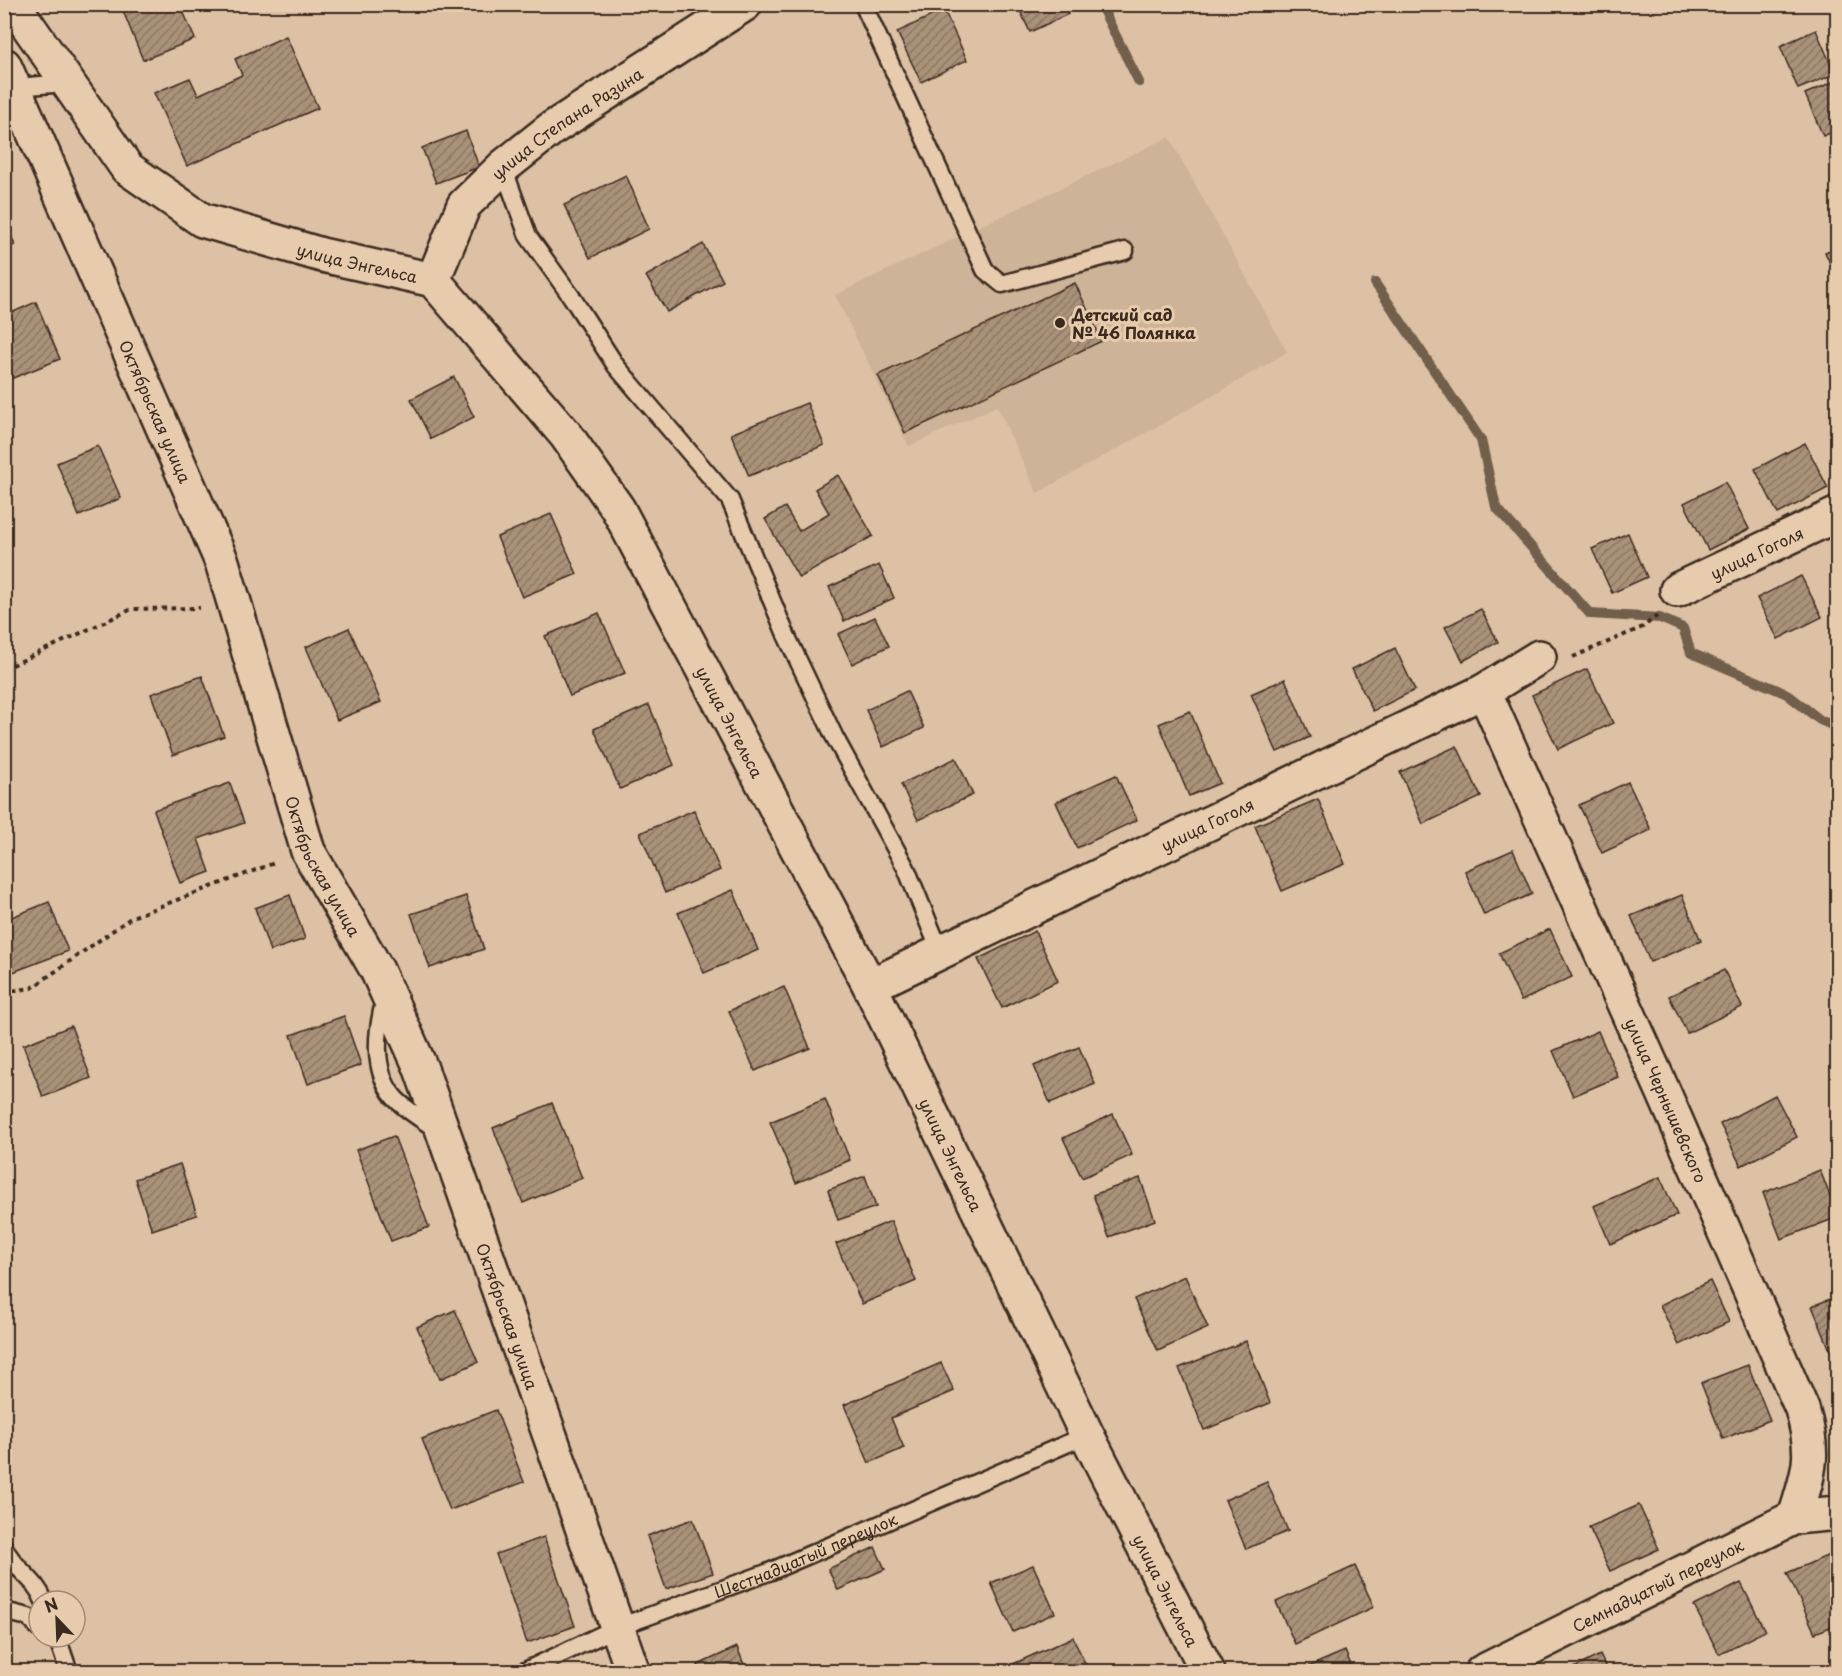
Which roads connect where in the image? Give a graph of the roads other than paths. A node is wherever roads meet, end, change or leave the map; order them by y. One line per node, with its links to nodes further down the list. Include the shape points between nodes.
1 (13, 4): 5 (street, улица Энгельса)
2 (745, 4): 6 (street, улица Степана Разина, via 551,129)
3 (863, 4): 7 (lane, via 985,270 1002,284)
4 (10, 76): 5 (lane); 22 (street, Октябрьская улица, via 222,562 308,851 386,991 420,1066)
5 (66, 83): 8 (street, улица Энгельса, via 127,168 202,220 322,255)
6 (503, 167): 8 (street, улица Степана Разина, via 464,205); 13 (lane, via 528,236 616,366 730,500 787,636 834,736 906,868)
7 (1125, 251)
8 (433, 280): 14 (street, улица Энгельса, via 566,435 618,509)
9 (1838, 514): 10 (street, улица Гоголя)
10 (1670, 601)
11 (1539, 657): 12 (street, улица Гоголя)
12 (1484, 691): 13 (street, улица Гоголя); 17 (street, улица Чернышевского, via 1802,1409 1810,1436 1811,1464)
13 (940, 951): 14 (street, улица Гоголя)
14 (870, 987): 15 (street, улица Энгельса)
15 (1087, 1435): 22 (lane, Шестнадцатый переулок, via 770,1572); 27 (street, улица Энгельса)
16 (1838, 1513): 17 (street, Семнадцатый переулок)
17 (1796, 1517): 28 (street, Семнадцатый переулок)
18 (6, 1556): 19 (lane)
19 (39, 1589)
20 (4, 1611): 21 (lane)
21 (27, 1617)
22 (616, 1628): 25 (lane, Шестнадцатый переулок); 26 (street, Октябрьская улица)
23 (61, 1649): 24 (lane)
24 (69, 1671)
25 (523, 1671)
26 (633, 1671)
27 (1208, 1671)
28 (1482, 1671)

